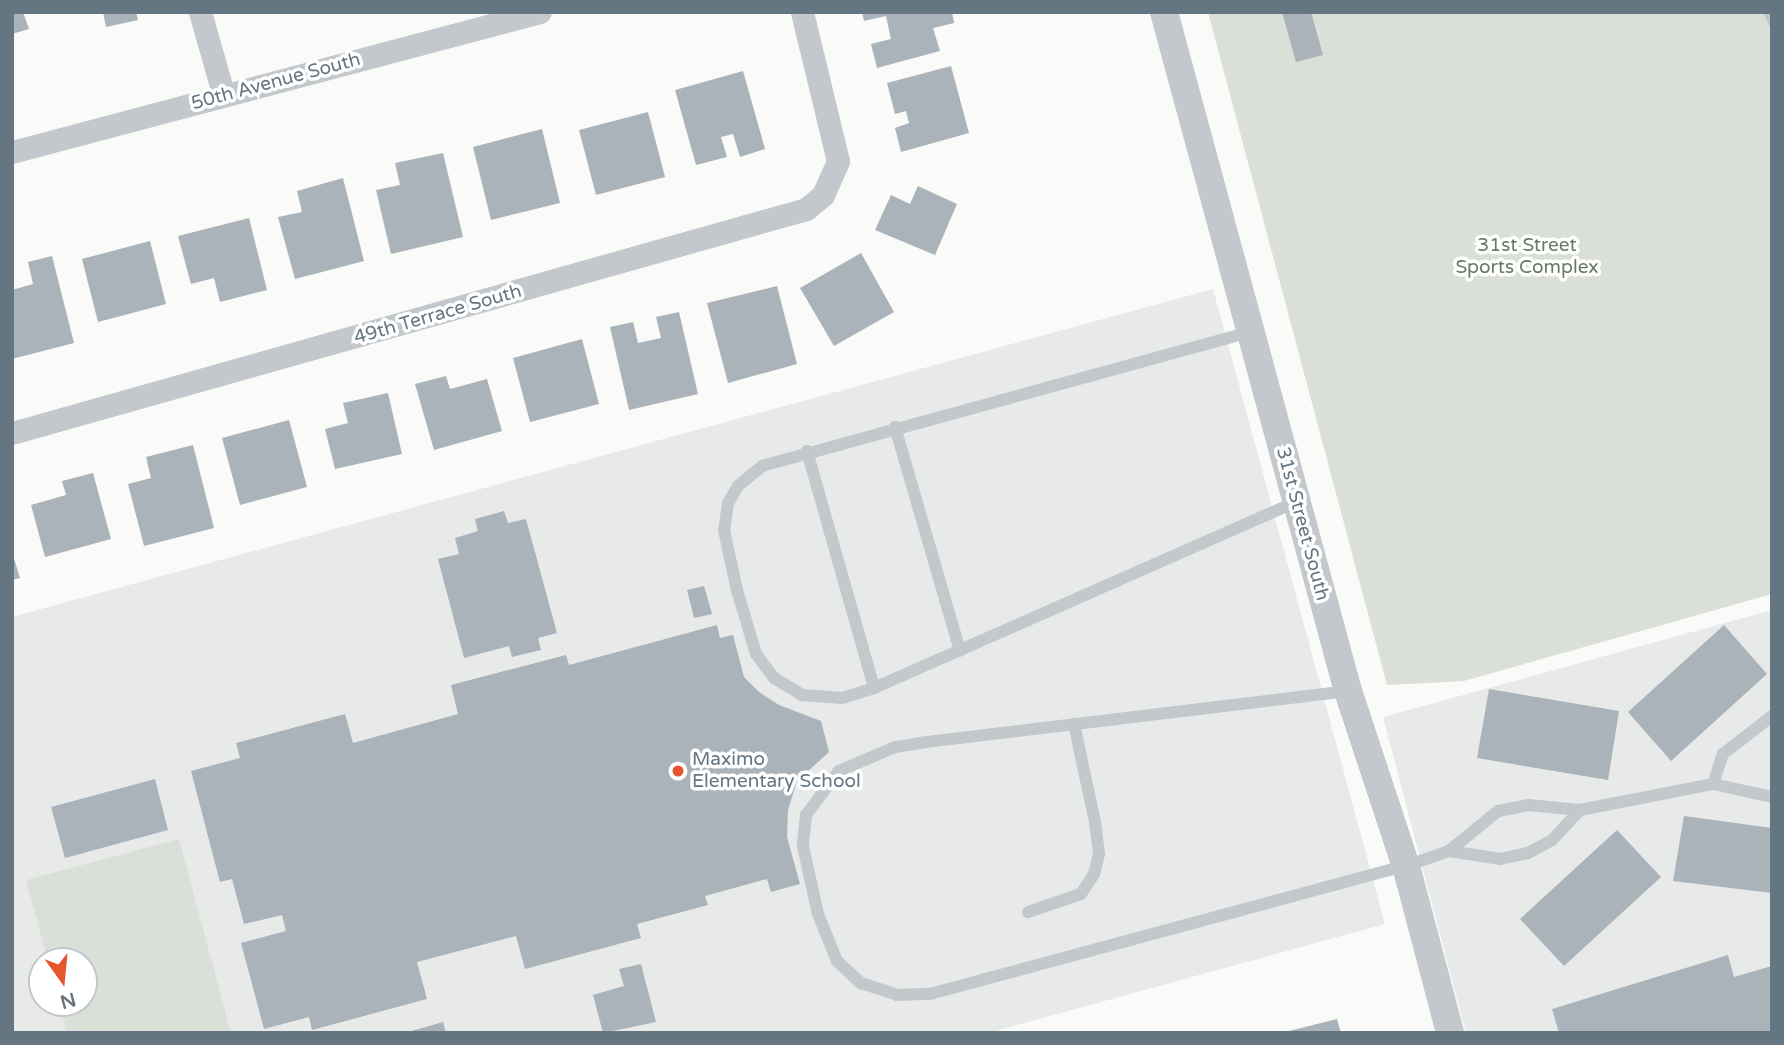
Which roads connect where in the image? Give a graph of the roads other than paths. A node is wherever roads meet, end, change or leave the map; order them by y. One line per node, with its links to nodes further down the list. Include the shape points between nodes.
1 (200, 12): 5 (street)
2 (540, 12): 5 (street, 50th Avenue South)
3 (802, 12): 9 (street, 49th Terrace South, via 838,161 823,195 806,209)
4 (1164, 12): 7 (street, 31st Street South)
5 (224, 96): 6 (street, 50th Avenue South)
6 (12, 152)
7 (1250, 332): 8 (lane); 11 (street, 31st Street South)
8 (895, 427): 10 (lane); 12 (lane)
9 (12, 433)
10 (807, 451): 13 (lane); 13 (lane, via 762,466 738,486 728,503 724,530 740,603 756,654 774,678 802,695 842,698)
11 (1295, 502): 12 (lane); 14 (street, 31st Street South)
12 (960, 651): 13 (lane)
13 (874, 688)
14 (1348, 691): 16 (lane); 21 (street, 31st Street South)
15 (1772, 716): 17 (lane, via 1723,754)
16 (1073, 724): 21 (lane, via 895,747 839,771 806,815 803,846 818,914 837,961 861,983 898,995 930,994); 22 (lane, via 1099,854 1094,874 1081,894)
17 (1713, 784): 18 (lane); 19 (lane)
18 (1772, 797)
19 (1580, 810): 20 (lane, via 1528,805 1498,811); 20 (lane, via 1552,840 1528,853 1500,859)
20 (1449, 851): 21 (lane)
21 (1406, 866): 23 (street, 31st Street South)
22 (1028, 912)
23 (1450, 1033)

